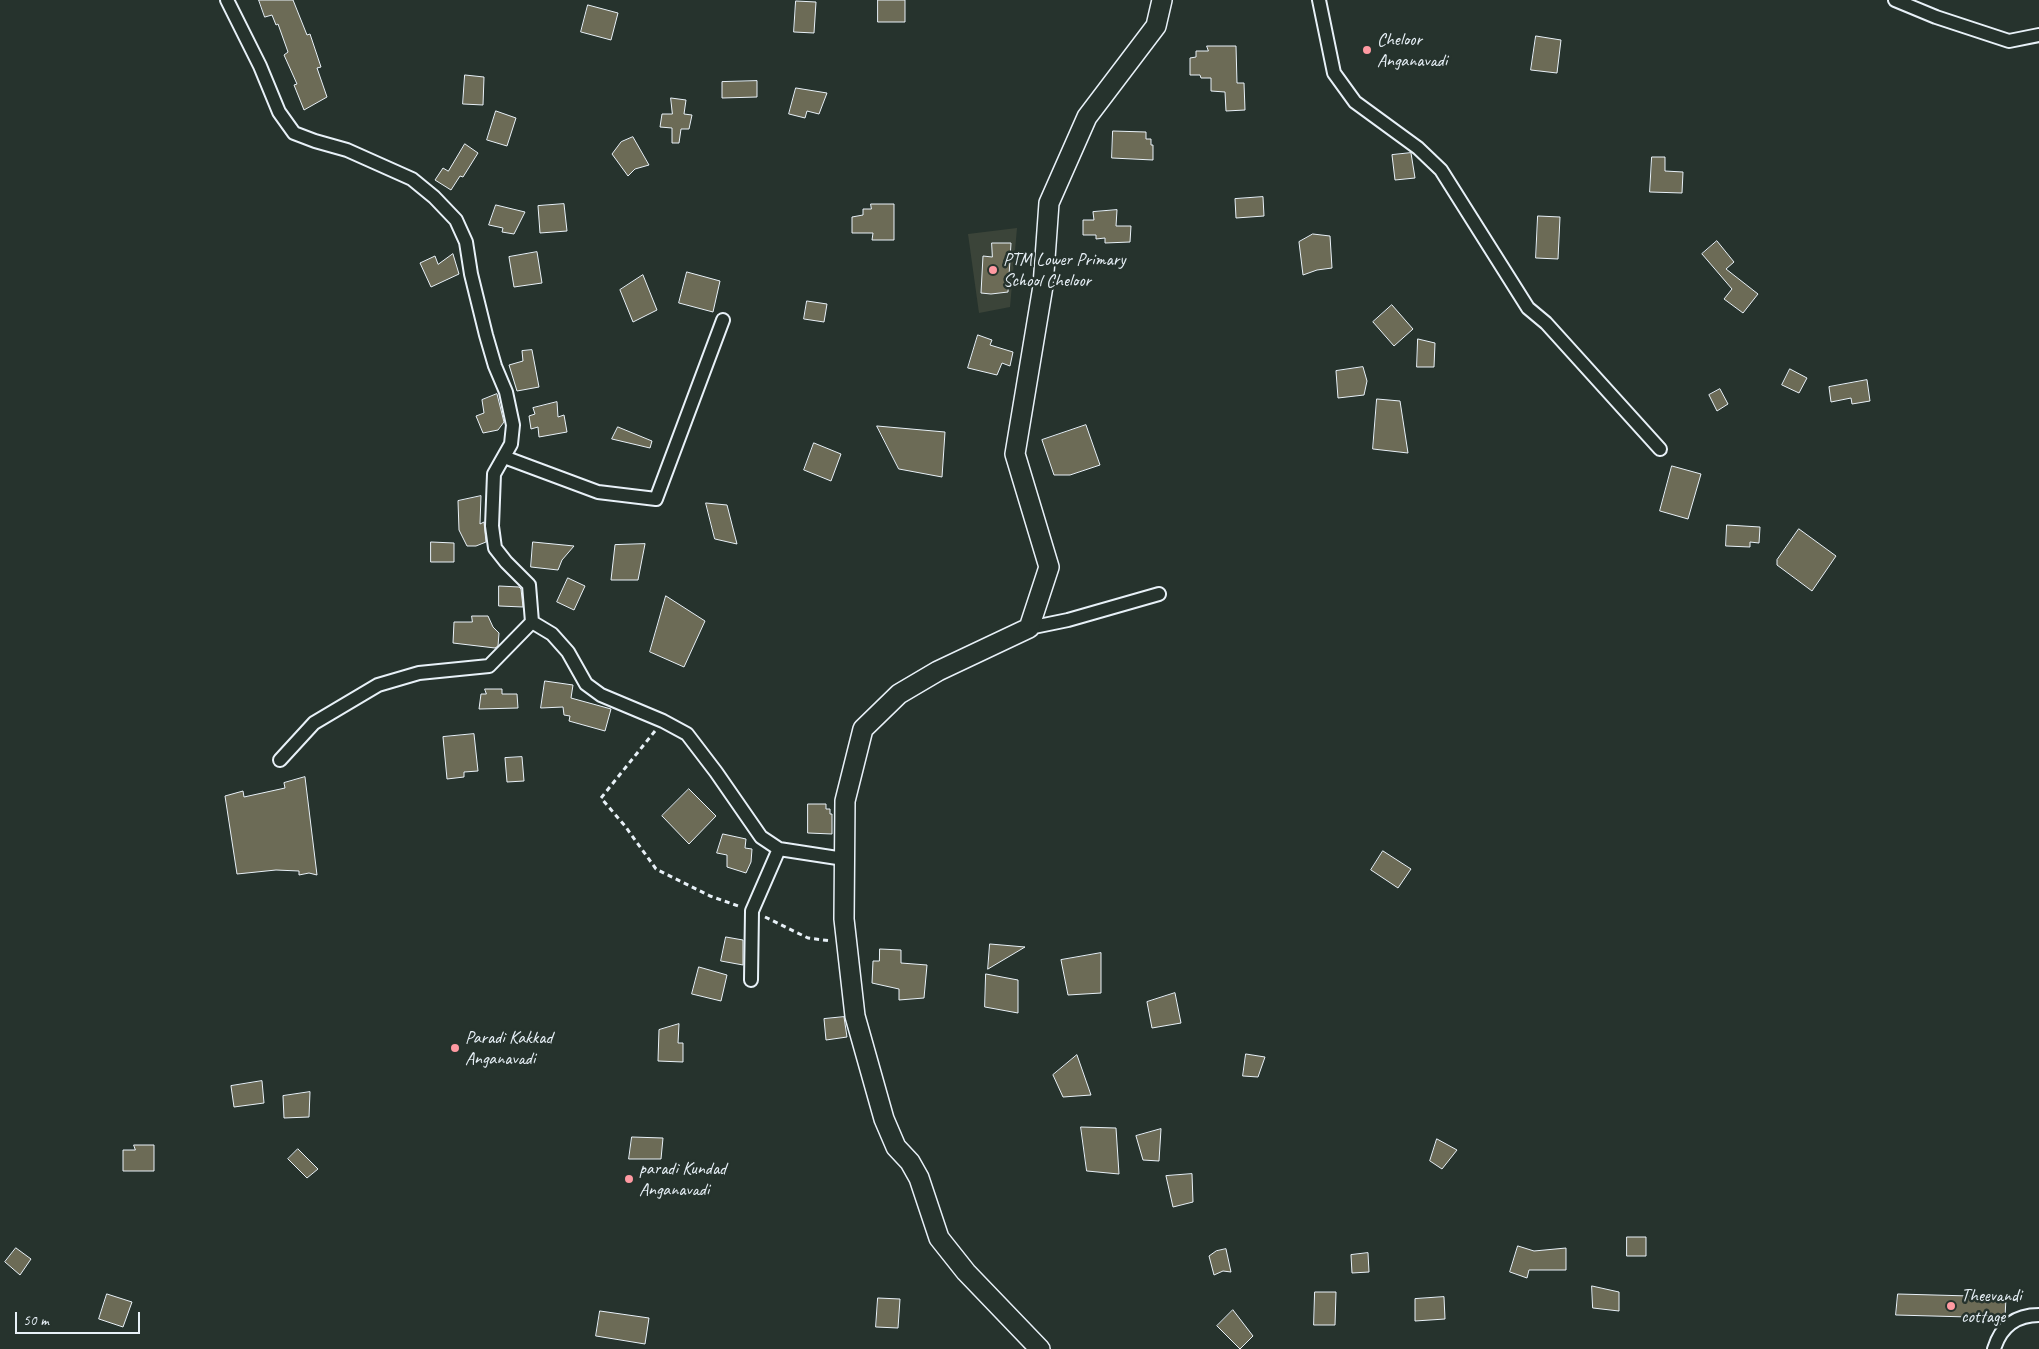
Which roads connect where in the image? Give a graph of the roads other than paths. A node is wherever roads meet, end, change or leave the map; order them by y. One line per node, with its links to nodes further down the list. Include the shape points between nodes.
1 (226, 0): 8 (street, via 260,66 279,112 294,133 347,150 412,179 456,220 466,242 486,335 506,392 513,425 511,444)
2 (1162, 0): 11 (main road, via 1156,26 1087,117 1049,203 1042,286 1015,454 1049,567)
3 (1319, 0): 7 (street, via 1334,73 1344,88 1355,102 1418,148 1441,170 1528,308 1546,323)
4 (1895, 0): 5 (street, via 2010,41)
5 (2039, 35)
6 (723, 320): 8 (street, via 656,499 598,492)
7 (1660, 449)
8 (504, 457): 10 (street, via 494,474 492,526 495,548 529,585)
9 (1159, 594): 11 (street)
10 (532, 622): 12 (street, via 489,666 419,673 378,686 314,722); 13 (street, via 552,634 568,652 586,684 687,734 761,837)
11 (1028, 628): 14 (main road, via 938,671 899,694 862,729 845,801)
12 (280, 760)
13 (779, 849): 14 (street); 15 (street, via 752,911)
14 (844, 859): 17 (main road, via 844,919 855,1016 884,1119 896,1147 919,1178 940,1238 966,1272)
15 (751, 980)
16 (2039, 1315): 18 (street, via 2025,1315 2013,1322 2002,1331)
17 (1040, 1349)
18 (1994, 1349)

